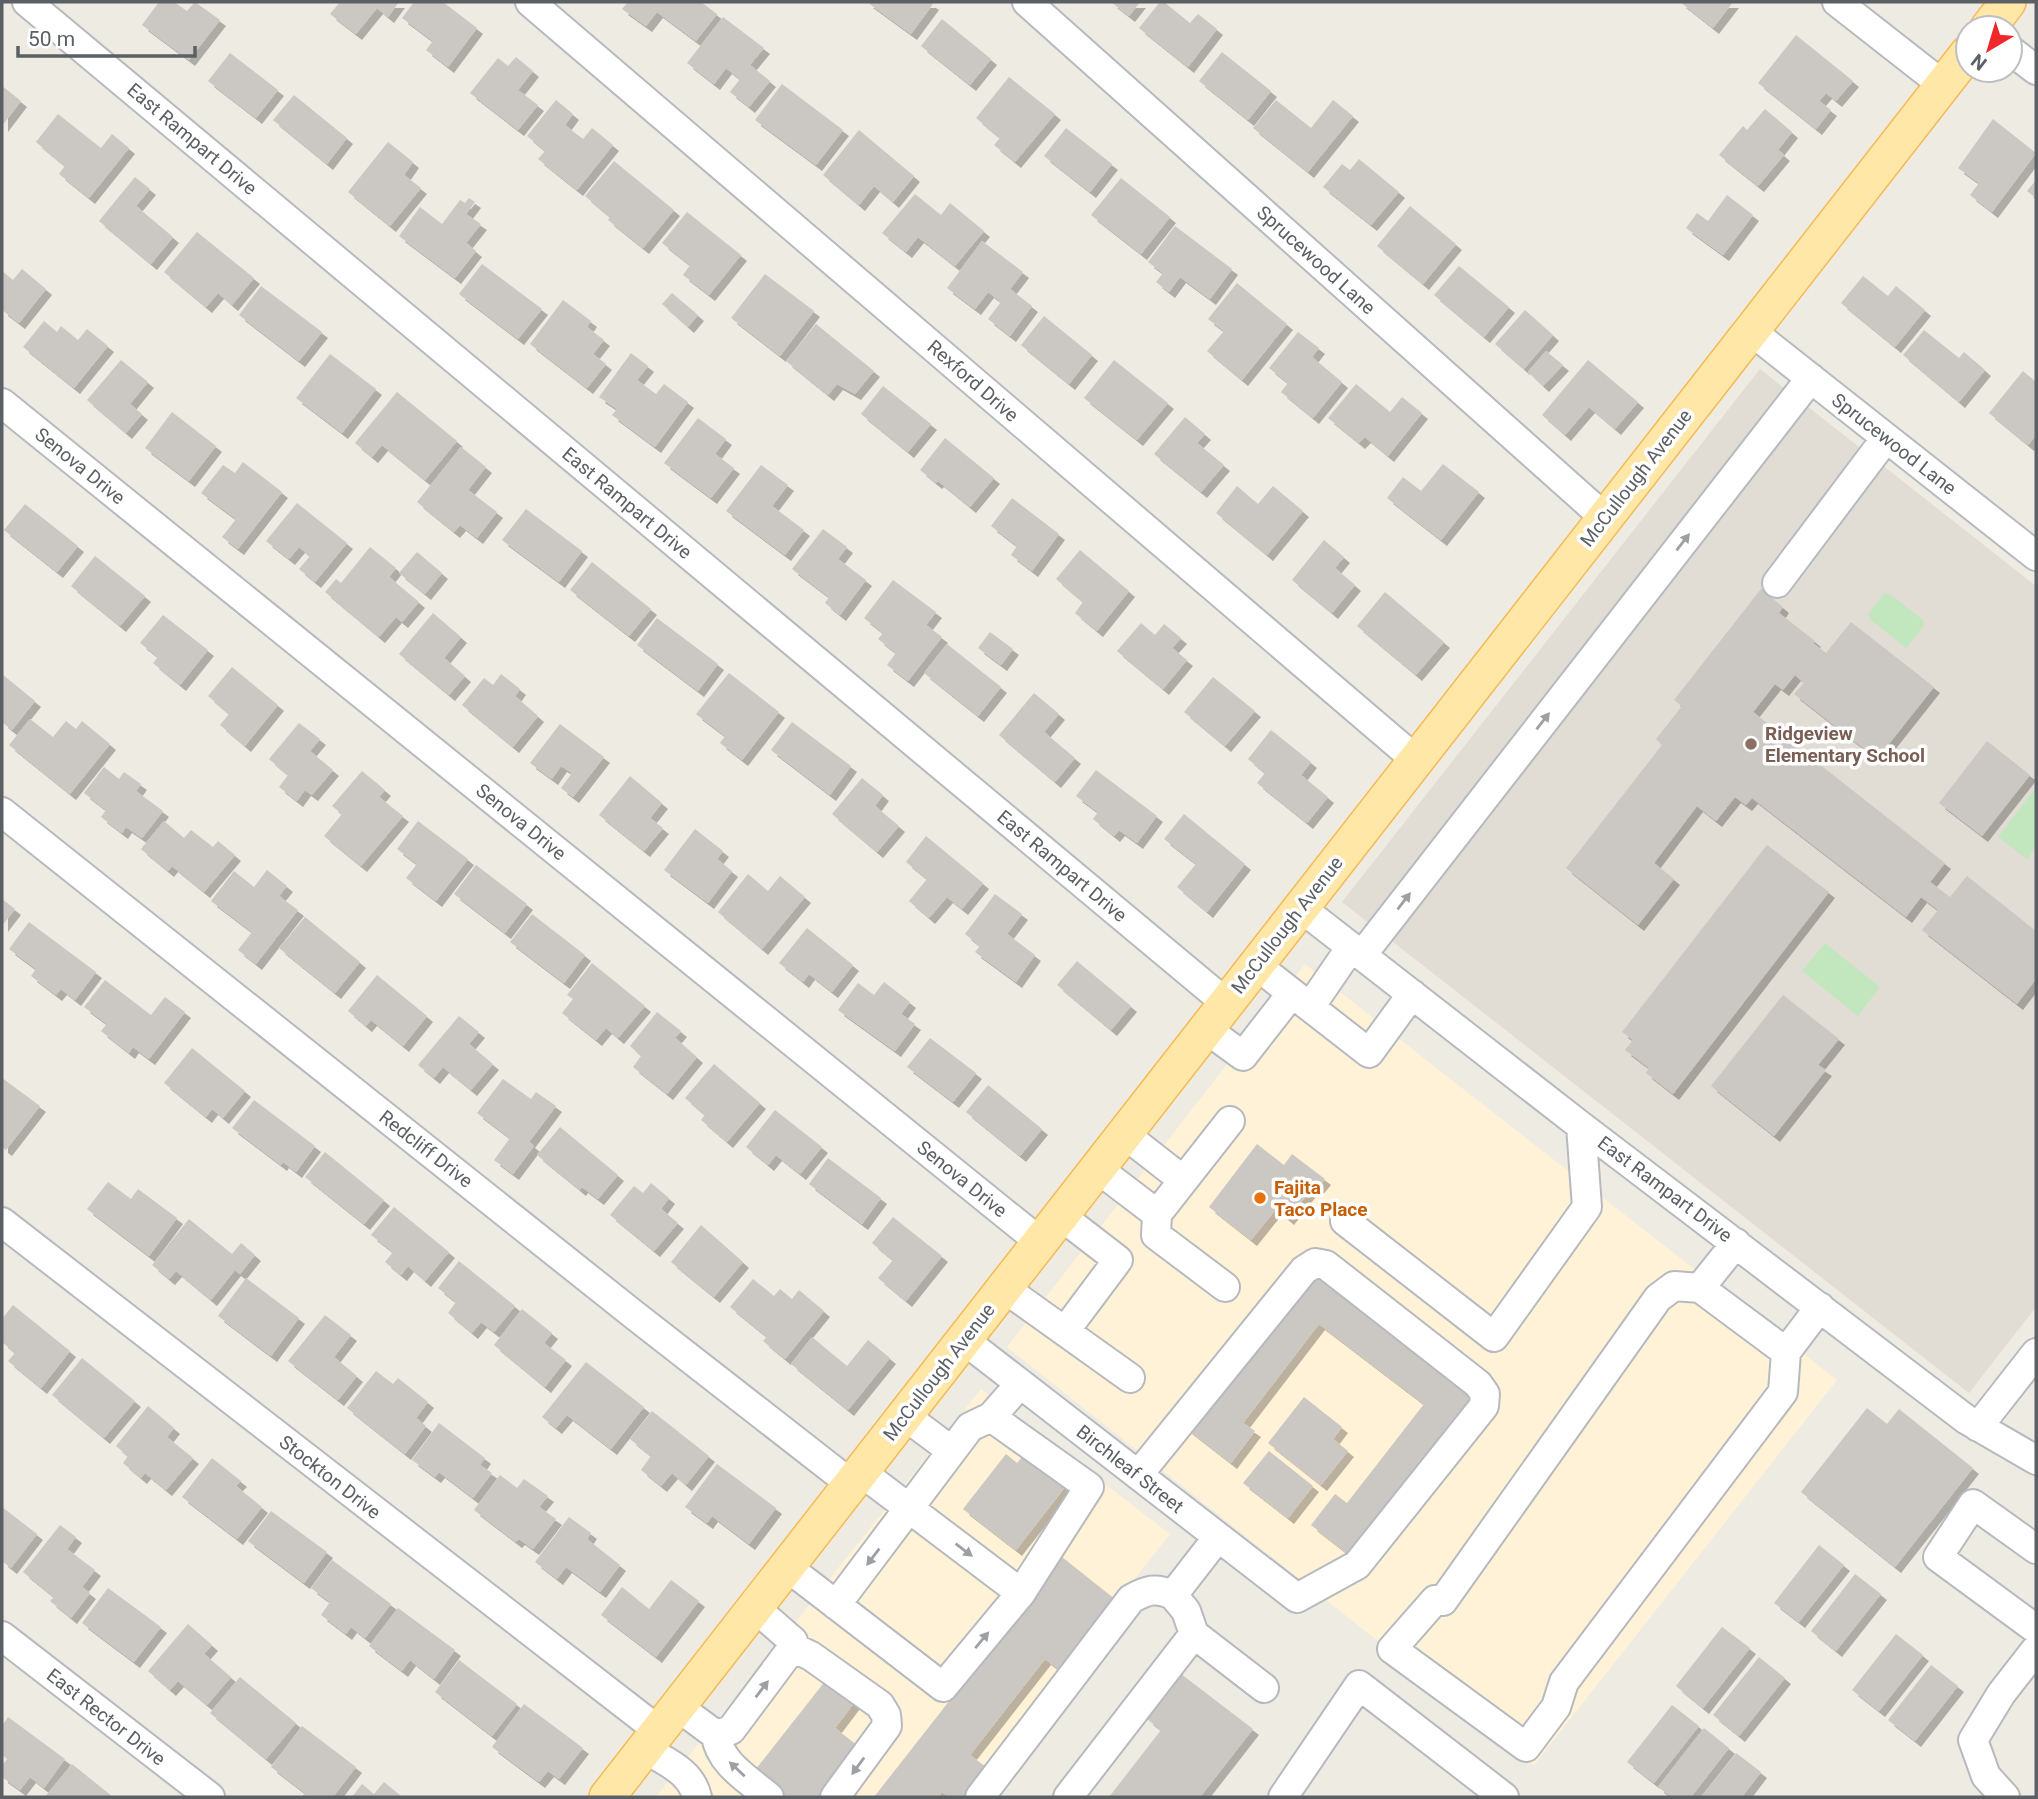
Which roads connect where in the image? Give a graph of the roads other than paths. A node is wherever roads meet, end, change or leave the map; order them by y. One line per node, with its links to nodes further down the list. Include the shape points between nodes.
1 (27, 2): 21 (street, East Rampart Drive)
2 (530, 2): 14 (street, Rexford Drive)
3 (1027, 2): 11 (street, Sprucewood Lane)
4 (1837, 2): 6 (street)
5 (1954, 71): 6 (main road, McCullough Avenue)
6 (1943, 85): 7 (main road, McCullough Avenue)
7 (1751, 331): 8 (street, Sprucewood Lane); 11 (main road, McCullough Avenue)
8 (1811, 379): 10 (street, Sprucewood Lane); 17 (street, one-way to 8)
9 (2, 402): 30 (street, Senova Drive)
10 (1886, 438): 12 (street, Sprucewood Lane); 13 (street)
11 (1605, 518): 14 (main road, McCullough Avenue)
12 (2036, 556)
13 (1777, 583)
14 (1416, 760): 16 (main road, McCullough Avenue)
15 (2, 812): 48 (street, Redcliff Drive, via 622,1305)
16 (1301, 908): 17 (street, East Rampart Drive); 18 (main road, McCullough Avenue)
17 (1356, 951): 19 (street, East Rampart Drive); 20 (street)
18 (1256, 965): 20 (street); 21 (main road, McCullough Avenue)
19 (1412, 994): 20 (street, via 1369,1053); 23 (street, East Rampart Drive)
20 (1301, 1000): 21 (street, East Rampart Drive, via 1243,1056)
21 (1216, 1016): 24 (main road, McCullough Avenue)
22 (1230, 1121): 26 (street)
23 (1581, 1126): 28 (street, via 1587,1207 1494,1337); 31 (street, East Rampart Drive)
24 (1124, 1134): 25 (main road, McCullough Avenue); 26 (street)
25 (1098, 1169): 27 (street); 30 (main road, McCullough Avenue)
26 (1183, 1180): 27 (street)
27 (1157, 1214): 32 (street, via 1156,1235)
28 (1345, 1221)
29 (2, 1222): 63 (street, Stockton Drive)
30 (1050, 1229): 33 (main road, McCullough Avenue); 36 (street, Senova Drive, via 1118,1260)
31 (1737, 1243): 34 (street); 35 (street, East Rampart Drive)
32 (1225, 1287)
33 (1004, 1288): 36 (street); 37 (main road, McCullough Avenue)
34 (1700, 1288): 38 (street); 38 (street, via 1674,1286 1658,1298 1443,1601 1434,1600 1392,1649 1526,1747 1556,1707 1564,1682 1783,1392)
35 (1820, 1307): 38 (street); 44 (street, East Rampart Drive)
36 (1065, 1331): 40 (street)
37 (964, 1340): 41 (street, Birchleaf Street); 42 (main road, McCullough Avenue)
38 (1786, 1352)
39 (2036, 1353): 44 (street)
40 (1130, 1378)
41 (1020, 1384): 43 (street); 47 (street, Birchleaf Street)
42 (905, 1416): 45 (street); 48 (main road, McCullough Avenue)
43 (991, 1417): 45 (street, via 970,1427); 53 (street, via 1089,1487)
44 (1978, 1427): 46 (street, East Rampart Drive)
45 (952, 1451): 49 (street)
46 (2036, 1461)
47 (1138, 1475): 50 (street, Birchleaf Street); 50 (street, Birchleaf Street, via 1304,1270 1315,1263 1326,1265 1485,1394 1484,1406 1357,1565 1297,1598)
48 (856, 1478): 49 (street, Redcliff Drive); 52 (main road, McCullough Avenue)
49 (910, 1508): 53 (street, Redcliff Drive, one-way to 53); 55 (street, one-way to 55)
50 (1217, 1537): 54 (street)
51 (2036, 1549): 57 (street, via 1973,1504 1938,1558)
52 (787, 1567): 55 (street); 56 (main road, McCullough Avenue)
53 (1021, 1593): 55 (street, one-way to 53, via 943,1687)
54 (1172, 1594): 58 (street, via 1186,1611); 70 (street, via 1147,1590 1131,1599)
55 (836, 1605)
56 (755, 1608): 60 (street, via 793,1641); 63 (main road, McCullough Avenue)
57 (2036, 1629)
58 (1194, 1634): 62 (street); 71 (street)
59 (2, 1636): 65 (street, East Rector Drive)
60 (794, 1648): 64 (street, one-way to 60, via 731,1730); 69 (street, one-way to 69, via 880,1705 886,1715 887,1726)
61 (2036, 1649): 74 (street, via 1973,1740 1986,1776)
62 (1264, 1688)
63 (660, 1729): 64 (street); 66 (main road, McCullough Avenue); 67 (street)
64 (716, 1735): 68 (street, one-way to 64, via 717,1749)
65 (210, 1797)
66 (607, 1797)
67 (697, 1797)
68 (769, 1797)
69 (835, 1797)
70 (980, 1797)
71 (1068, 1797)
72 (1283, 1797): 73 (street, via 1359,1685)
73 (1504, 1797)
74 (2005, 1797)

